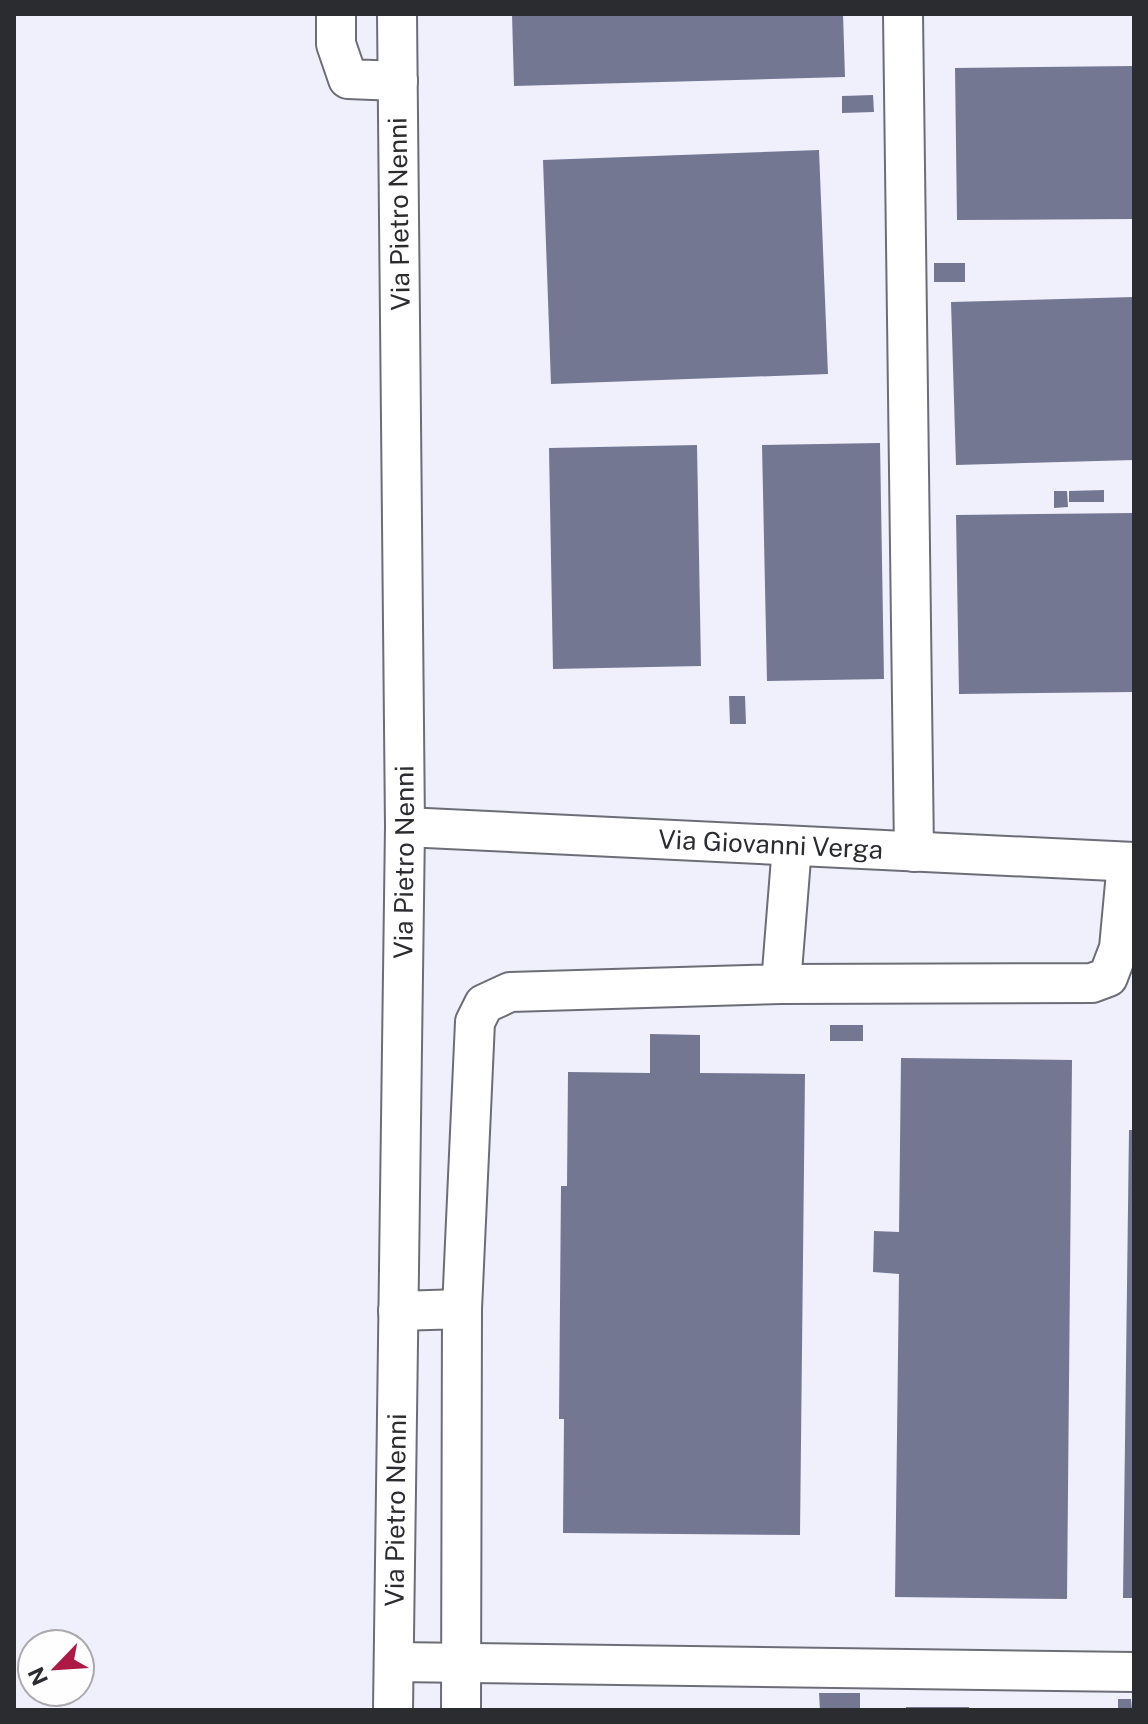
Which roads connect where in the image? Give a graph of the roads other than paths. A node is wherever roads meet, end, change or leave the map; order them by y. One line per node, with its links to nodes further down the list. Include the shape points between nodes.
1 (336, 14): 4 (street, via 336,44 348,79)
2 (397, 14): 4 (street, Via Pietro Nenni)
3 (903, 14): 7 (street)
4 (398, 81): 5 (street, Via Pietro Nenni)
5 (405, 827): 6 (street, Via Giovanni Verga); 11 (street, Via Pietro Nenni)
6 (792, 846): 7 (street, Via Giovanni Verga); 9 (street)
7 (914, 852): 8 (street, Via Giovanni Verga)
8 (1130, 862): 9 (street, via 1119,948 1108,977 1092,983)
9 (781, 984): 10 (street, via 510,992 484,1004 475,1022)
10 (462, 1309): 11 (street); 13 (street)
11 (398, 1311): 12 (street, Via Pietro Nenni)
12 (394, 1662): 13 (street); 15 (street, Via Pietro Nenni)
13 (461, 1663): 14 (street); 16 (street)
14 (1134, 1672)
15 (393, 1710)
16 (461, 1710)

